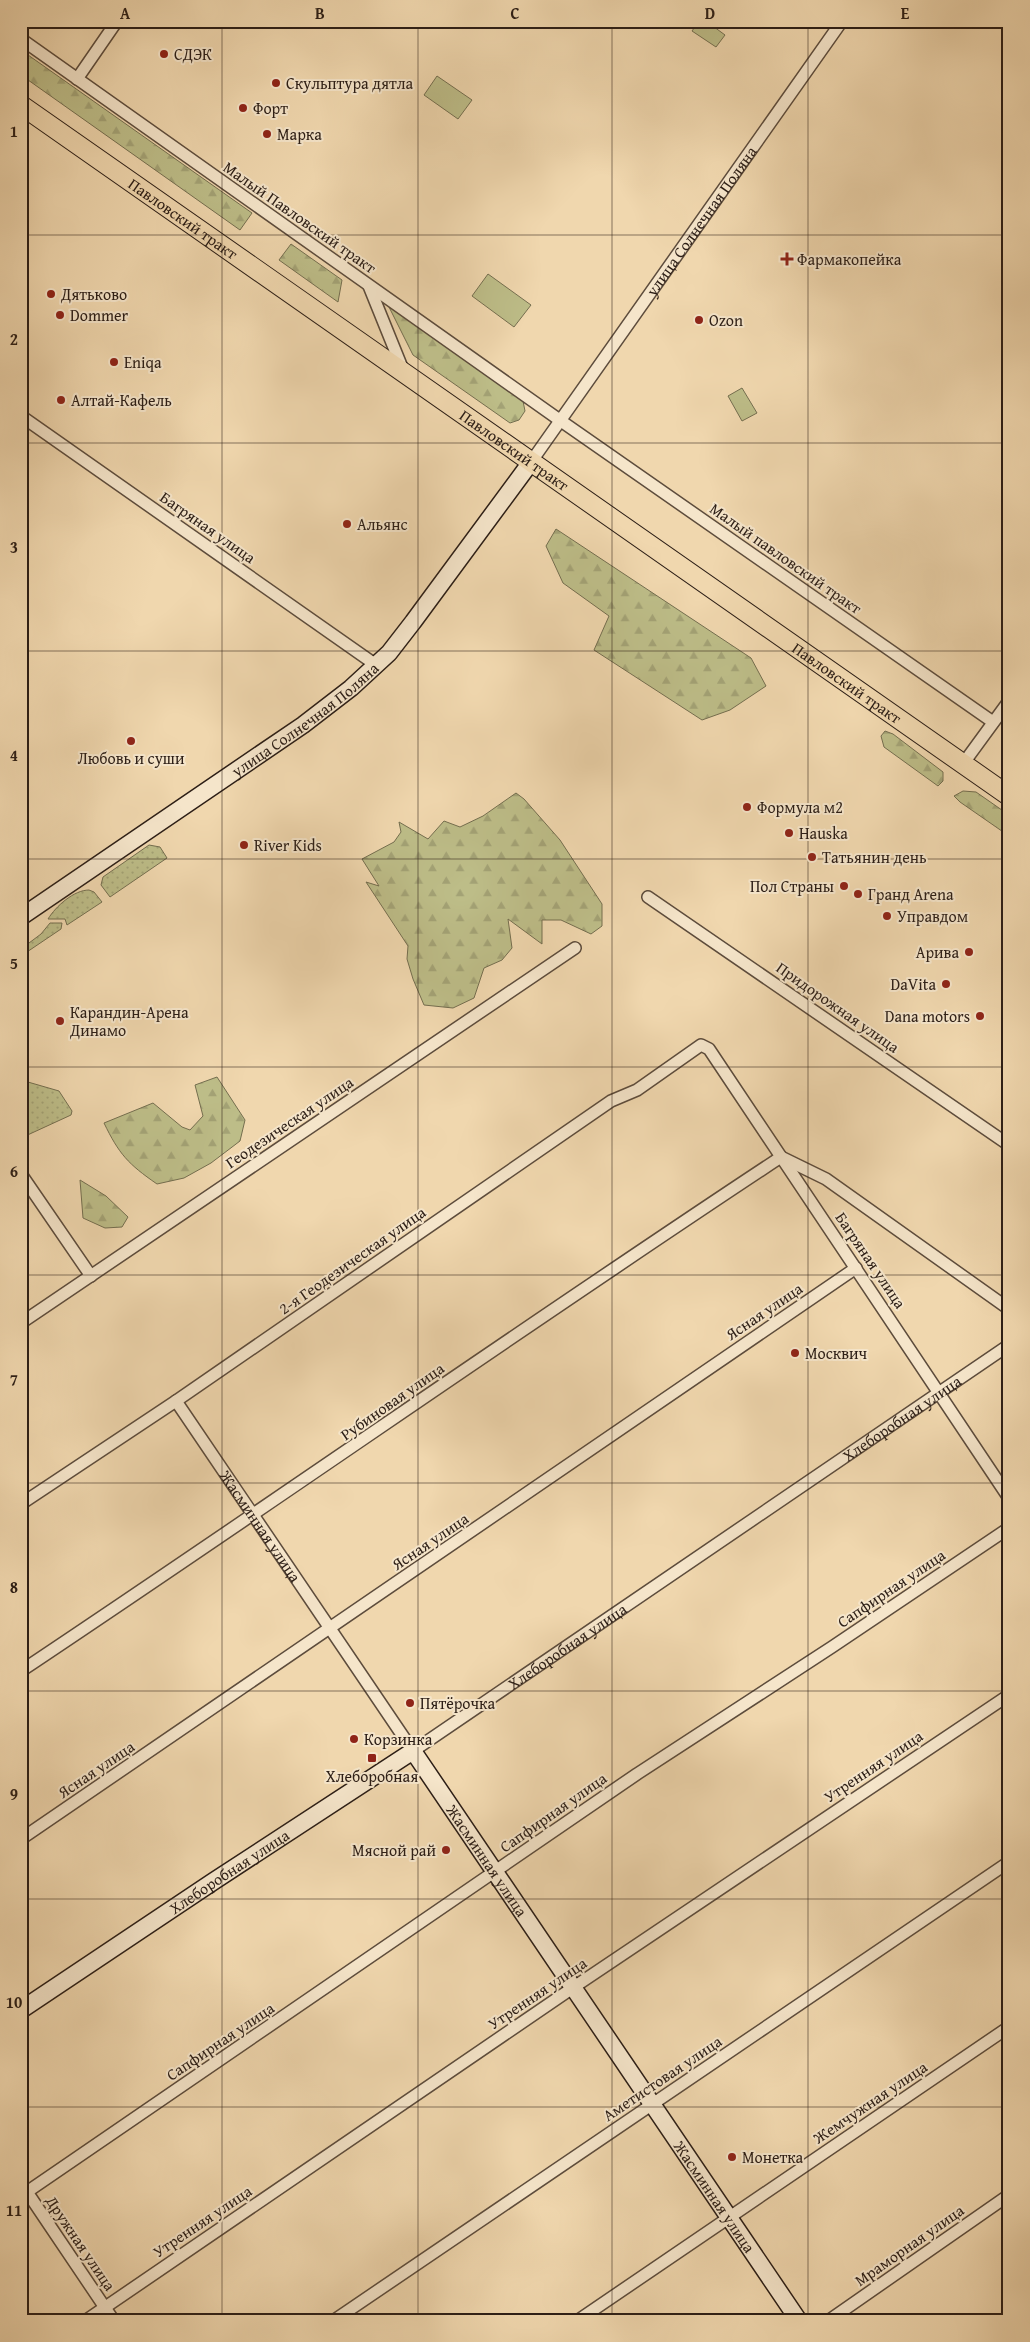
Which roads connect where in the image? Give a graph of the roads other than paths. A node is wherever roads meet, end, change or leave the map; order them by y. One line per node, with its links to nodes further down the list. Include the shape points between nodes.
1 (117, 21): 4 (street)
2 (842, 21): 9 (street, улица Солнечная Поляна)
3 (21, 39): 4 (street, Малый Павловский тракт)
4 (77, 79): 6 (street, Малый Павловский тракт)
5 (21, 105): 7 (main road, Павловский тракт)
6 (369, 286): 7 (street); 9 (street, Малый Павловский тракт)
7 (404, 373): 10 (main road, Павловский тракт)
8 (21, 416): 11 (street, Багряная улица)
9 (561, 421): 10 (street, улица Солнечная Поляна); 13 (street, Малый павловский тракт)
10 (531, 462): 11 (street, улица Солнечная Поляна, via 413,622); 14 (main road, Павловский тракт)
11 (376, 665): 17 (street, улица Солнечная Поляна, via 304,725)
12 (1009, 701): 13 (street)
13 (994, 722): 14 (street)
14 (963, 764): 15 (main road, Павловский тракт)
15 (1009, 796)
16 (648, 897): 20 (street, Придорожная улица)
17 (21, 917)
18 (575, 948): 24 (street, Геодезическая улица)
19 (701, 1045): 21 (street, Багряная улица, via 709,1050); 29 (street, 2-я Геодезическая улица, via 637,1090 611,1101)
20 (1009, 1145)
21 (782, 1157): 23 (street, Багряная улица); 25 (street, via 826,1179); 32 (street, Рубиновая улица, via 636,1253)
22 (21, 1174): 24 (street)
23 (856, 1268): 28 (street, Багряная улица); 34 (street, Ясная улица)
24 (91, 1276): 26 (street, Геодезическая улица)
25 (1009, 1310)
26 (21, 1323)
27 (1009, 1345): 28 (street, Хлеборобная улица)
28 (938, 1392): 30 (street, Багряная улица); 37 (street, Хлеборобная улица)
29 (176, 1401): 31 (street, 2-я Геодезическая улица); 32 (street, Жасминная улица)
30 (1009, 1498)
31 (21, 1504)
32 (253, 1516): 34 (street, Жасминная улица); 35 (street, Рубиновая улица)
33 (1009, 1528): 40 (street, Сапфирная улица, via 637,1774)
34 (329, 1630): 37 (street, Жасминная улица); 38 (street, Ясная улица)
35 (21, 1671)
36 (1009, 1695): 41 (street, Утренняя улица)
37 (413, 1751): 40 (street, Жасминная улица); 42 (street, Хлеборобная улица)
38 (21, 1839)
39 (1009, 1862): 44 (street, Аметистовая улица)
40 (495, 1873): 41 (street, Жасминная улица); 45 (street, Сапфирная улица)
41 (574, 1987): 44 (street, Жасминная улица); 48 (street, Утренняя улица)
42 (21, 2010)
43 (1009, 2027): 47 (street, Жемчужная улица)
44 (653, 2104): 47 (street, Жасминная улица); 51 (street, Аметистовая улица)
45 (23, 2190): 48 (street, Дружная улица)
46 (1009, 2195): 54 (street, Мраморная улица)
47 (730, 2217): 52 (street, Жемчужная улица); 53 (street, Жасминная улица)
48 (105, 2308): 49 (street, Утренняя улица); 50 (street, Дружная улица)
49 (85, 2321)
50 (114, 2321)
51 (332, 2321)
52 (577, 2321)
53 (799, 2321)
54 (828, 2321)

